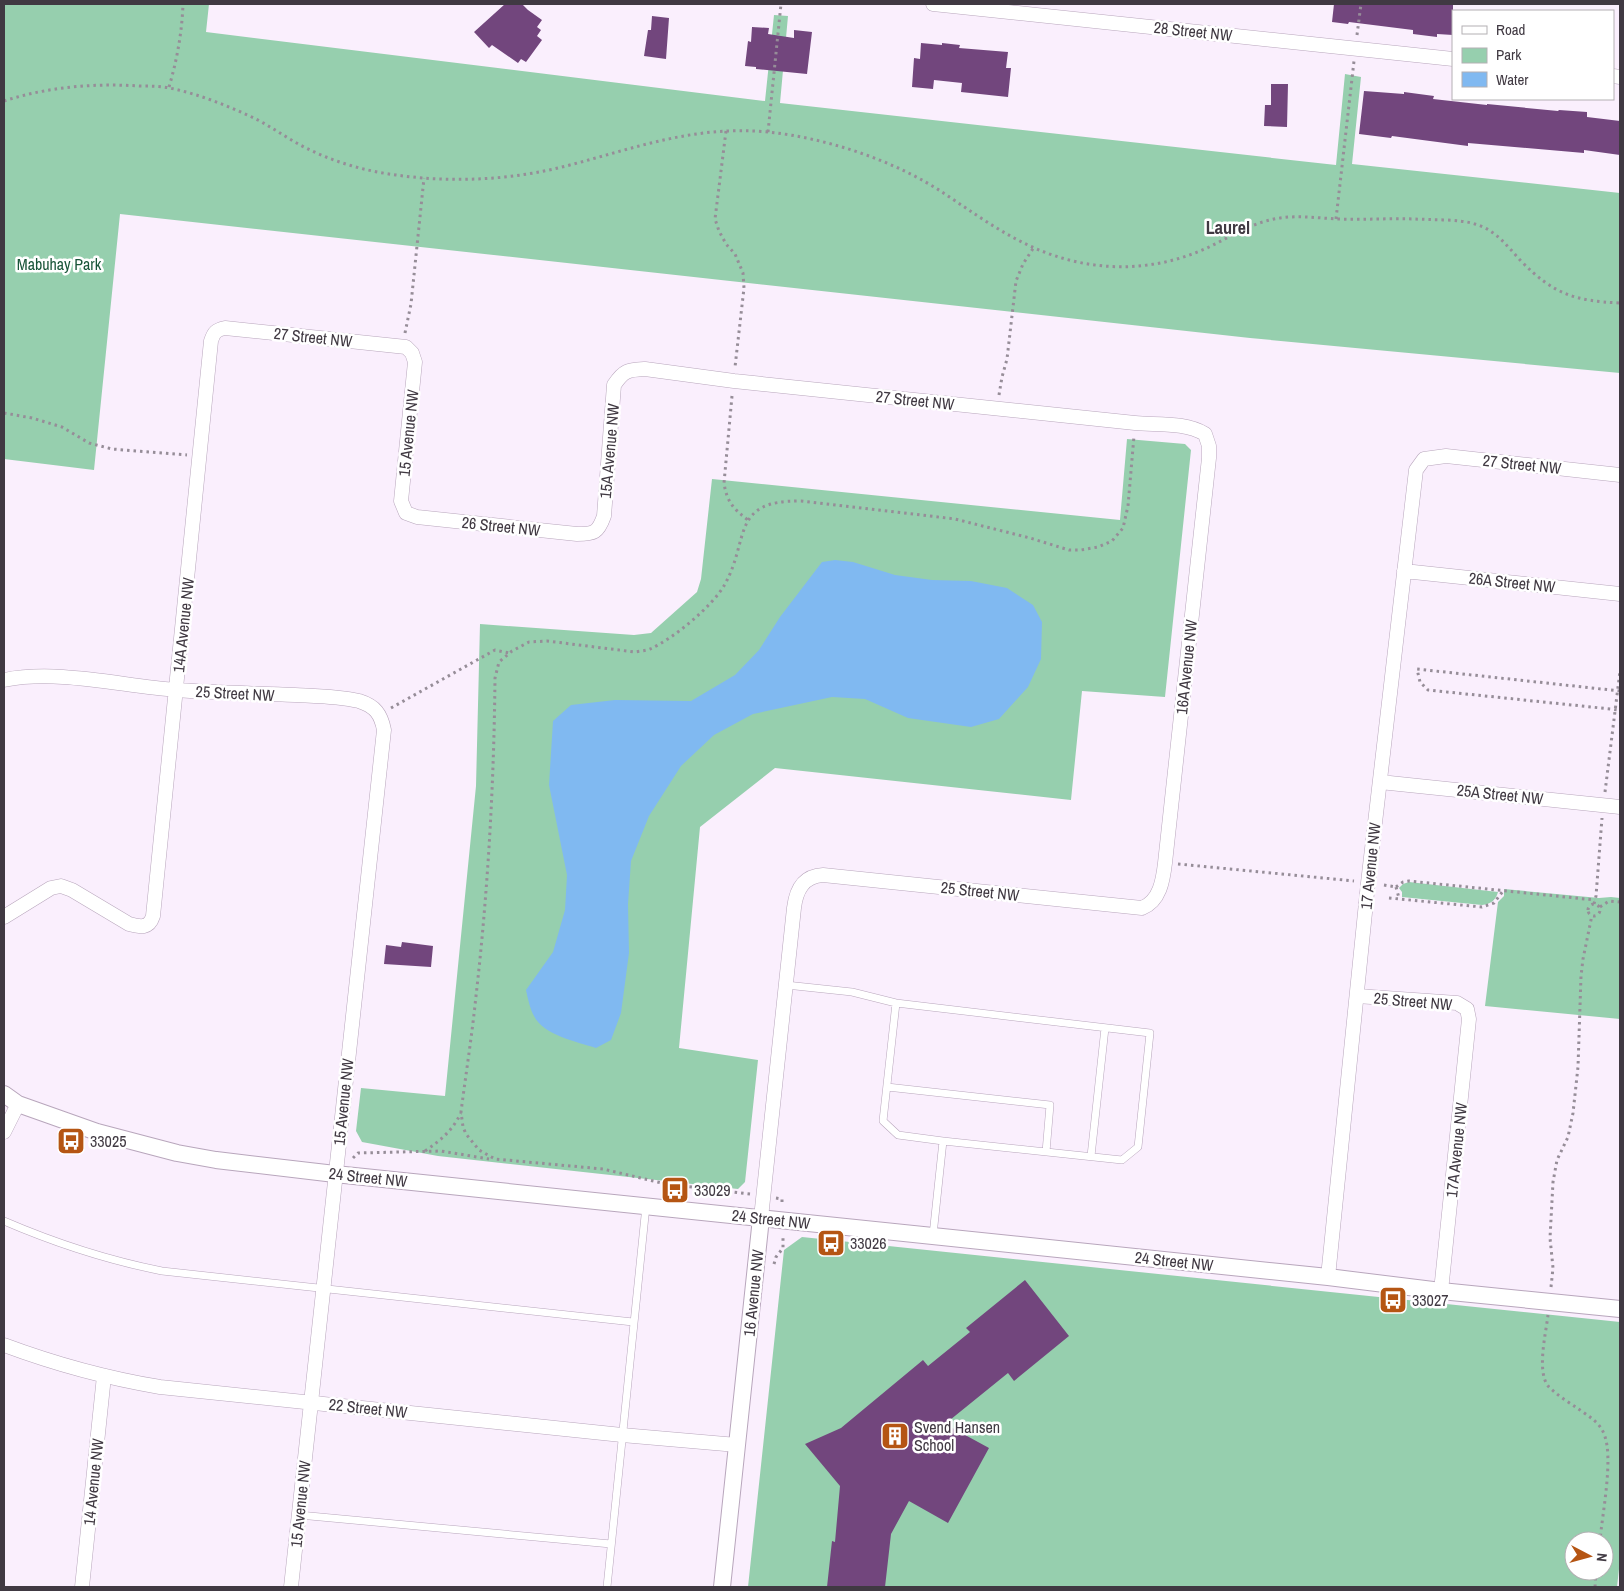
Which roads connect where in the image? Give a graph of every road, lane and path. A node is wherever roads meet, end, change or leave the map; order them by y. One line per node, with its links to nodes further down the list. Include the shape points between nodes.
1 (183, 4): 8 (path, via 177,59)
2 (781, 4): 11 (path)
3 (933, 4): 5 (street, 28 Street NW)
4 (1361, 4): 6 (path)
5 (974, 6): 6 (street, 28 Street NW)
6 (1356, 49): 7 (street, 28 Street NW); 13 (path)
7 (1452, 59)
8 (169, 87): 9 (path, via 74,86); 12 (path, via 234,109 342,163 374,172)
9 (4, 101)
10 (726, 131): 11 (path); 12 (path, via 654,141 566,166 518,175); 18 (path, via 715,218 743,273)
11 (768, 132): 14 (path, via 839,146 893,166)
12 (424, 178): 17 (path)
13 (1336, 219): 14 (path, via 1303,216 1271,219 1189,255 1148,265 1086,264); 15 (path, via 1417,219 1475,224 1498,235 1541,280 1555,290 1574,298)
14 (1034, 247): 21 (path, via 1016,280)
15 (1620, 303)
16 (213, 333): 17 (street, 27 Street NW, via 225,328); 25 (street, 14A Avenue NW)
17 (407, 349): 28 (street, 15 Avenue NW, via 415,362 415,372 401,501)
18 (735, 367)
19 (623, 372): 21 (street, 27 Street NW, via 645,369); 30 (street, 15A Avenue NW, via 614,385 604,516)
20 (732, 396): 29 (path, via 724,483 726,496)
21 (998, 408): 23 (street, 27 Street NW)
22 (4, 413): 25 (path, via 62,427 90,443 112,449)
23 (1135, 423): 24 (street, 27 Street NW, via 1184,426); 29 (path, via 1123,528 1112,542 1098,547 1068,550 955,519 802,501 770,504)
24 (1205, 434): 44 (street, 16A Avenue NW, via 1209,458)
25 (200, 456): 36 (street, 14A Avenue NW)
26 (1424, 459): 27 (street, 27 Street NW, via 1446,456); 31 (street, 17 Avenue NW, via 1416,470)
27 (1620, 475)
28 (406, 513): 30 (street, 26 Street NW, via 417,517 577,534)
29 (749, 521): 33 (path, via 743,530 725,586 710,604 667,640 648,650 635,652 547,641 530,642)
30 (597, 531)
31 (1404, 570): 32 (street, 26A Street NW); 40 (street, 17 Avenue NW)
32 (1620, 594)
33 (510, 653): 39 (path, via 495,650); 66 (path, via 499,662 495,678 492,796 484,900)
34 (1620, 671): 37 (path)
35 (4, 680): 36 (street, 25 Street NW, via 45,676)
36 (176, 690): 39 (street, 25 Street NW, via 330,697 359,701); 57 (street, 14A Avenue NW, via 151,923 139,927 129,924 61,886 51,888)
37 (1619, 691): 38 (path); 38 (path, via 1417,670 1420,682 1428,690)
38 (1618, 710): 41 (path)
39 (377, 711): 73 (street, 15 Avenue NW, via 384,730)
40 (1380, 782): 42 (street, 25A Street NW); 59 (street, 17 Avenue NW)
41 (1605, 793)
42 (1620, 807)
43 (1602, 816): 53 (path)
44 (1165, 863): 46 (path); 50 (street, 16A Avenue NW, via 1162,882)
45 (804, 882): 50 (street, 25 Street NW, via 810,877 823,875 1142,908); 58 (street, 16 Avenue NW, via 795,897)
46 (1362, 882)
47 (1384, 885): 48 (path)
48 (1396, 887): 49 (path, via 1406,881); 52 (path)
49 (1504, 891): 52 (path, via 1494,903 1482,907); 53 (path)
50 (1154, 898)
51 (1389, 898): 52 (path)
52 (1399, 898)
53 (1594, 902): 55 (path); 56 (path, via 1588,909)
54 (1620, 902): 55 (path, via 1609,901)
55 (1600, 907): 56 (path, via 1598,914)
56 (1592, 915): 82 (path, via 1581,976 1574,1113 1568,1137 1557,1160 1553,1182)
57 (4, 917)
58 (786, 985): 60 (lane, via 852,992); 74 (street, 16 Avenue NW)
59 (1357, 996): 61 (street, 25 Street NW, via 1457,1003); 79 (street, 17 Avenue NW)
60 (896, 1003): 62 (lane); 63 (lane)
61 (1467, 1009): 81 (street, 17A Avenue NW, via 1469,1019)
62 (1105, 1028): 71 (lane); 71 (lane, via 1150,1033 1138,1148 1122,1160)
63 (887, 1087): 68 (lane, via 884,1121 898,1135); 70 (lane, via 1050,1105)
64 (4, 1094): 65 (street)
65 (18, 1104): 67 (street); 73 (street, 24 Street NW, via 97,1132 177,1153)
66 (461, 1112): 69 (path, via 447,1135); 72 (path, via 469,1138 478,1150)
67 (4, 1132)
68 (943, 1141): 70 (lane); 78 (lane)
69 (425, 1151): 72 (path); 73 (path, via 358,1153)
70 (1046, 1152): 71 (lane)
71 (1091, 1156)
72 (495, 1160): 74 (path, via 603,1169 666,1184)
73 (336, 1174): 75 (street, 24 Street NW); 80 (street, 15 Avenue NW)
74 (763, 1197): 76 (street, 16 Avenue NW)
75 (646, 1205): 76 (street, 24 Street NW); 84 (lane)
76 (761, 1218): 78 (street, 24 Street NW); 90 (street, 16 Avenue NW)
77 (4, 1221): 80 (lane, via 59,1243 129,1264 188,1274)
78 (933, 1235): 79 (street, 24 Street NW)
79 (1328, 1277): 81 (street, 24 Street NW)
80 (324, 1288): 84 (lane); 88 (street, 15 Avenue NW)
81 (1442, 1291): 83 (street, 24 Street NW)
82 (1551, 1291)
83 (1620, 1309)
84 (634, 1322): 89 (lane)
85 (1547, 1325): 92 (path, via 1543,1367 1546,1382 1598,1424 1606,1440 1608,1457)
86 (4, 1345): 87 (street, 22 Street NW)
87 (104, 1376): 88 (street, 22 Street NW, via 160,1387); 94 (street, 14 Avenue NW)
88 (311, 1402): 89 (street, 22 Street NW); 91 (street, 15 Avenue NW)
89 (622, 1435): 90 (street, 22 Street NW); 93 (lane)
90 (737, 1445): 97 (street, 16 Avenue NW)
91 (299, 1515): 93 (lane); 95 (street, 15 Avenue NW)
92 (1601, 1531)
93 (612, 1544): 96 (lane)
94 (82, 1587)
95 (290, 1587)
96 (607, 1587)
97 (722, 1587)

